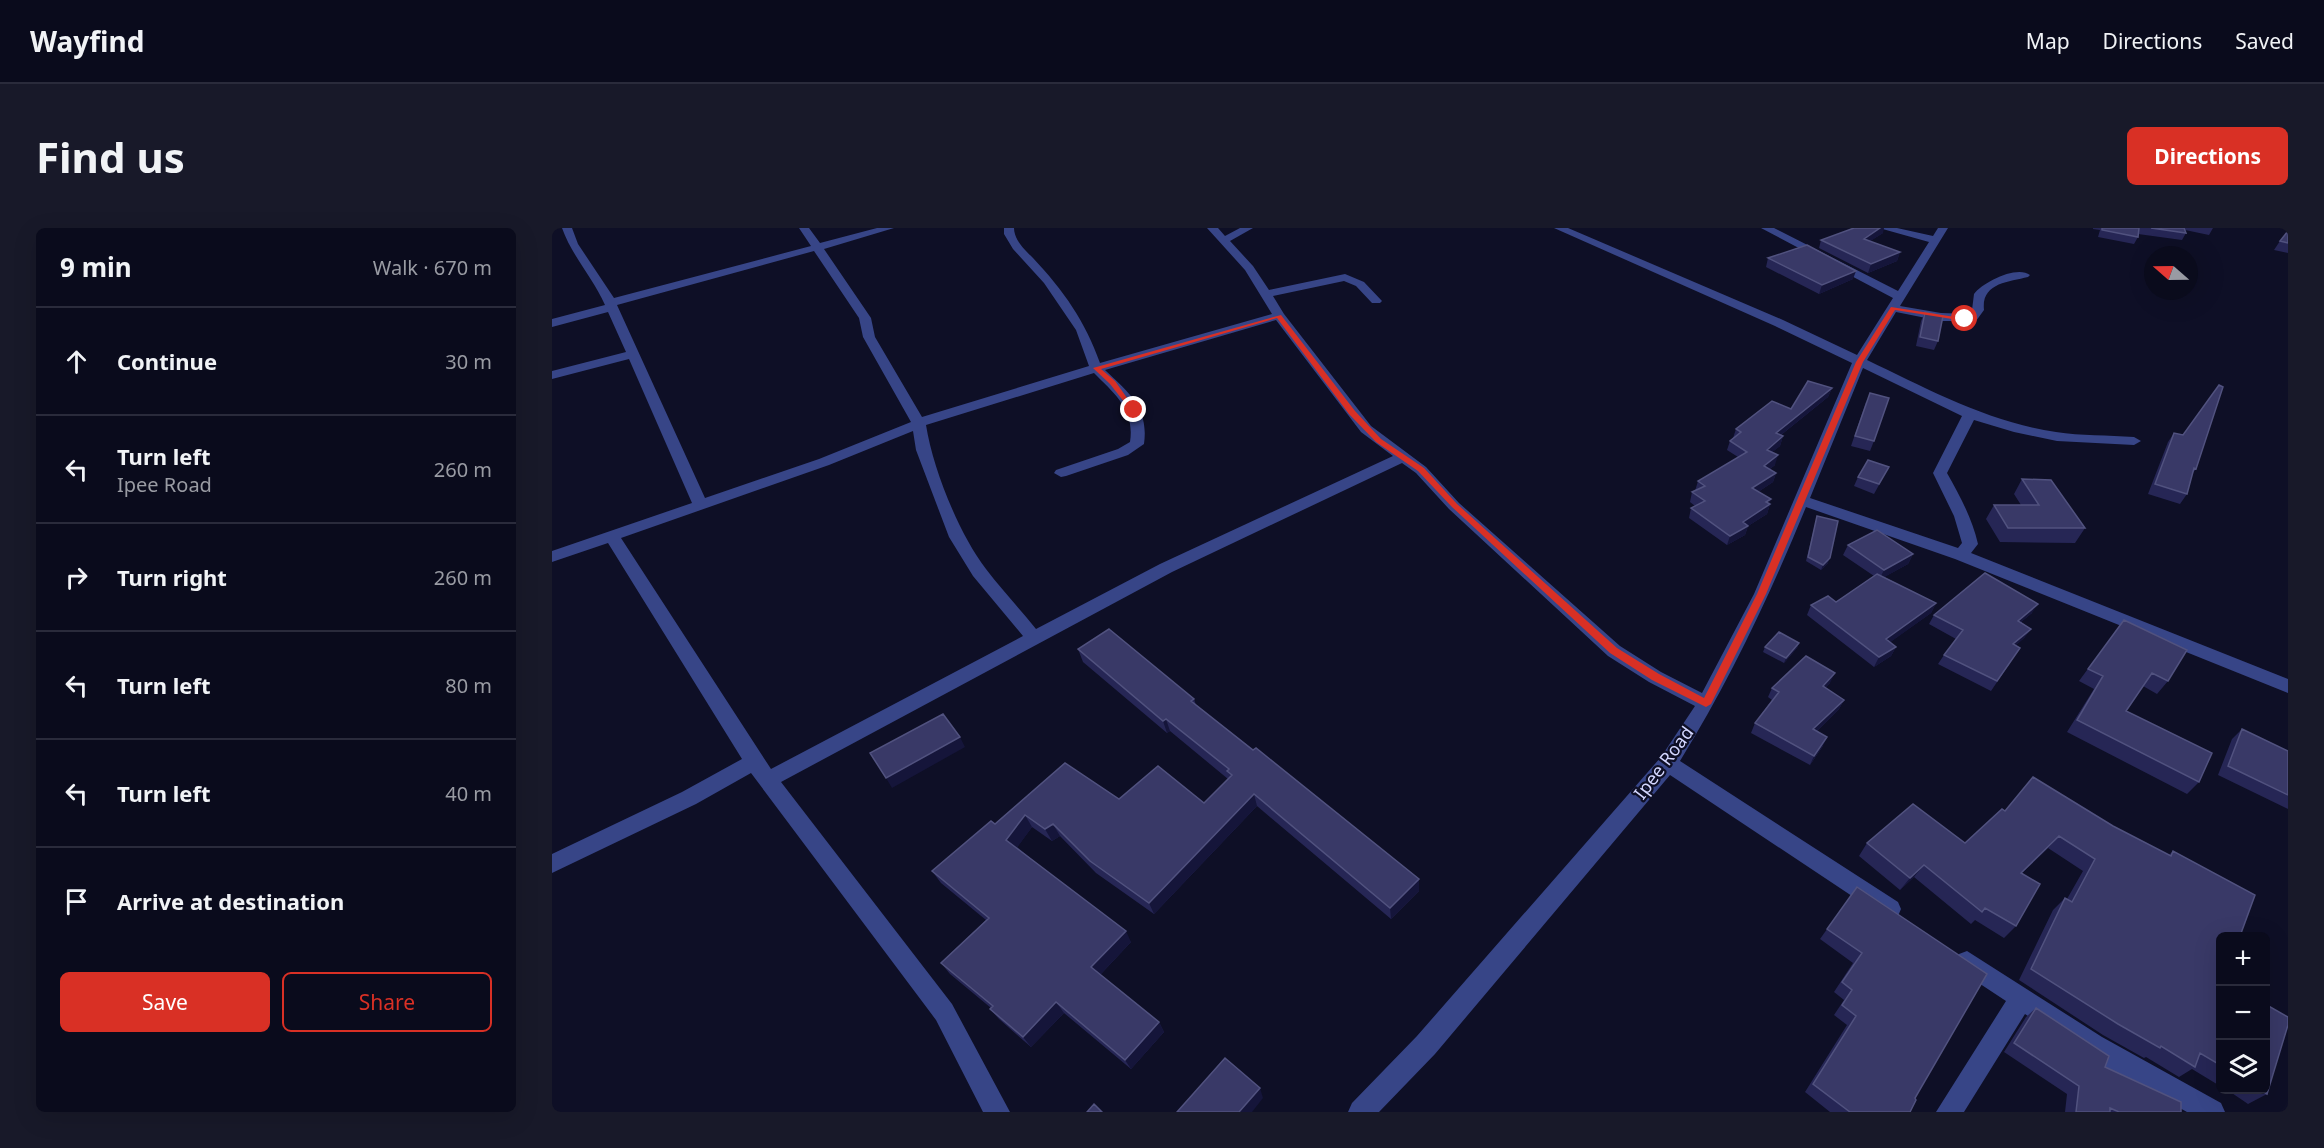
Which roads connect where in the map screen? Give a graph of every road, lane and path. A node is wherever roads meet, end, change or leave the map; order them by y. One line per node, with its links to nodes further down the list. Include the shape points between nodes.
1 (567, 228): 17 (street)
2 (804, 228): 12 (street)
3 (889, 228): 12 (street)
4 (1009, 228): 22 (street, via 1017,247 1048,281 1082,330)
5 (1212, 228): 11 (street)
6 (1248, 228): 11 (street)
7 (1559, 228): 21 (street, via 1779,322)
8 (1766, 228): 16 (street)
9 (1884, 228): 10 (street)
10 (1939, 234): 16 (street, Ipee Road)
11 (1226, 240): 14 (street)
12 (817, 246): 17 (street); 25 (street, via 865,318 869,337)
13 (2024, 275): 16 (street, via 1989,284 1978,298 1978,310 1972,318 1941,317)
14 (1268, 294): 15 (street, via 1345,277 1360,284); 18 (street)
15 (1376, 302)
16 (1897, 302): 21 (street, Ipee Road)
17 (611, 305): 19 (street); 20 (street)
18 (1279, 316): 22 (street); 27 (street, via 1366,429)
19 (552, 323)
20 (633, 354): 23 (street); 30 (street)
21 (1859, 362): 24 (street); 29 (street, Ipee Road)
22 (1096, 368): 25 (street); 28 (street, via 1113,382 1134,410 1139,429 1137,444)
23 (552, 375)
24 (1970, 414): 26 (street, via 2057,437); 32 (street, via 1940,473 1967,527 1970,544)
25 (919, 424): 30 (street); 34 (street, via 923,450 957,537 979,572)
26 (2134, 441)
27 (1403, 457): 34 (street, via 1166,568); 36 (street, via 1614,651)
28 (1061, 473)
29 (1802, 501): 32 (street); 36 (street, Ipee Road, via 1762,594)
30 (701, 506): 31 (street)
31 (612, 536): 33 (street); 37 (street)
32 (1961, 555): 35 (street)
33 (552, 556)
34 (1033, 637): 39 (street)
35 (2288, 686)
36 (1706, 704): 38 (street, Ipee Road)
37 (754, 762): 39 (street); 40 (street)
38 (1668, 764): 41 (street); 45 (street, Ipee Road, via 1426,1045)
39 (768, 780): 44 (street, via 944,1012)
40 (552, 864)
41 (1906, 921)
42 (1952, 951): 43 (street)
43 (2021, 999): 46 (street); 47 (street, via 2093,1046)
44 (997, 1112)
45 (1361, 1112)
46 (1950, 1112)
47 (2212, 1112)

